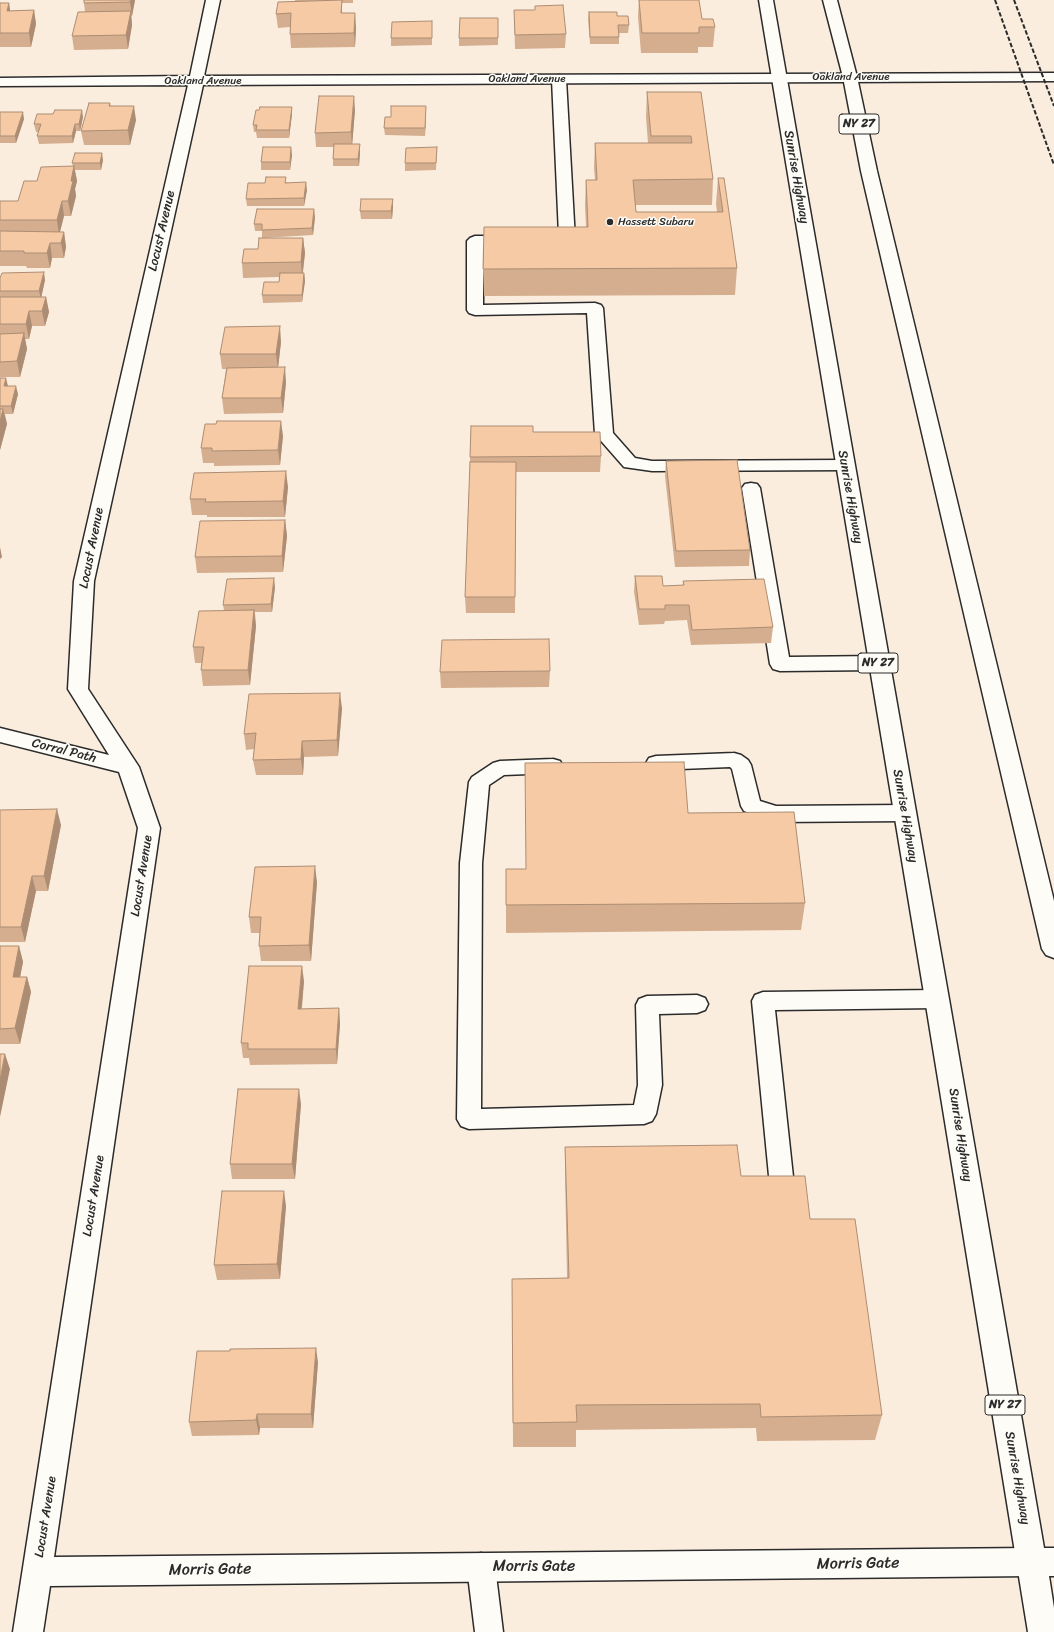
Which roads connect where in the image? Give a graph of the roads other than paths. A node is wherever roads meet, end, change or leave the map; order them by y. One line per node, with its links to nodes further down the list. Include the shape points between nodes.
1 (213, 0): 9 (main road, Locust Avenue)
2 (766, 0): 4 (main road, Sunrise Highway / NY 27)
3 (830, 0): 5 (main road, NY 27)
4 (779, 77): 5 (main road, Oakland Avenue); 7 (main road, Oakland Avenue); 10 (main road, Sunrise Highway / NY 27)
5 (850, 77): 6 (main road, Oakland Avenue); 18 (main road, NY 27, via 869,171)
6 (1054, 77)
7 (558, 79): 9 (main road, Oakland Avenue); 10 (lane, via 567,240 475,241 475,310 595,308 604,434 630,463 652,466)
8 (0, 82): 9 (main road, Oakland Avenue)
9 (196, 82): 15 (main road, Locust Avenue, via 84,581 78,689)
10 (845, 465): 12 (main road, Sunrise Highway / NY 27)
11 (751, 488): 12 (lane, via 780,664)
12 (878, 663): 17 (main road, Sunrise Highway / NY 27)
13 (0, 735): 15 (main road, Corral Path)
14 (633, 764): 17 (lane, via 734,760 741,765 751,806 775,814)
15 (128, 766): 24 (main road, Locust Avenue, via 149,828)
16 (570, 766): 20 (lane, via 500,768 479,782 471,863 469,1119 644,1114 650,1085 647,1005)
17 (905, 812): 19 (main road, Sunrise Highway / NY 27)
18 (1054, 949)
19 (937, 999): 21 (lane, via 763,1001); 22 (main road, Sunrise Highway / NY 27)
20 (697, 1004)
21 (782, 1186)
22 (1043, 1562): 23 (main road, Morris Gate); 27 (main road, Sunrise Highway / NY 27)
23 (481, 1567): 24 (main road, Morris Gate); 26 (lane)
24 (37, 1572): 25 (main road, Locust Avenue)
25 (28, 1632)
26 (488, 1632)
27 (1044, 1632)

